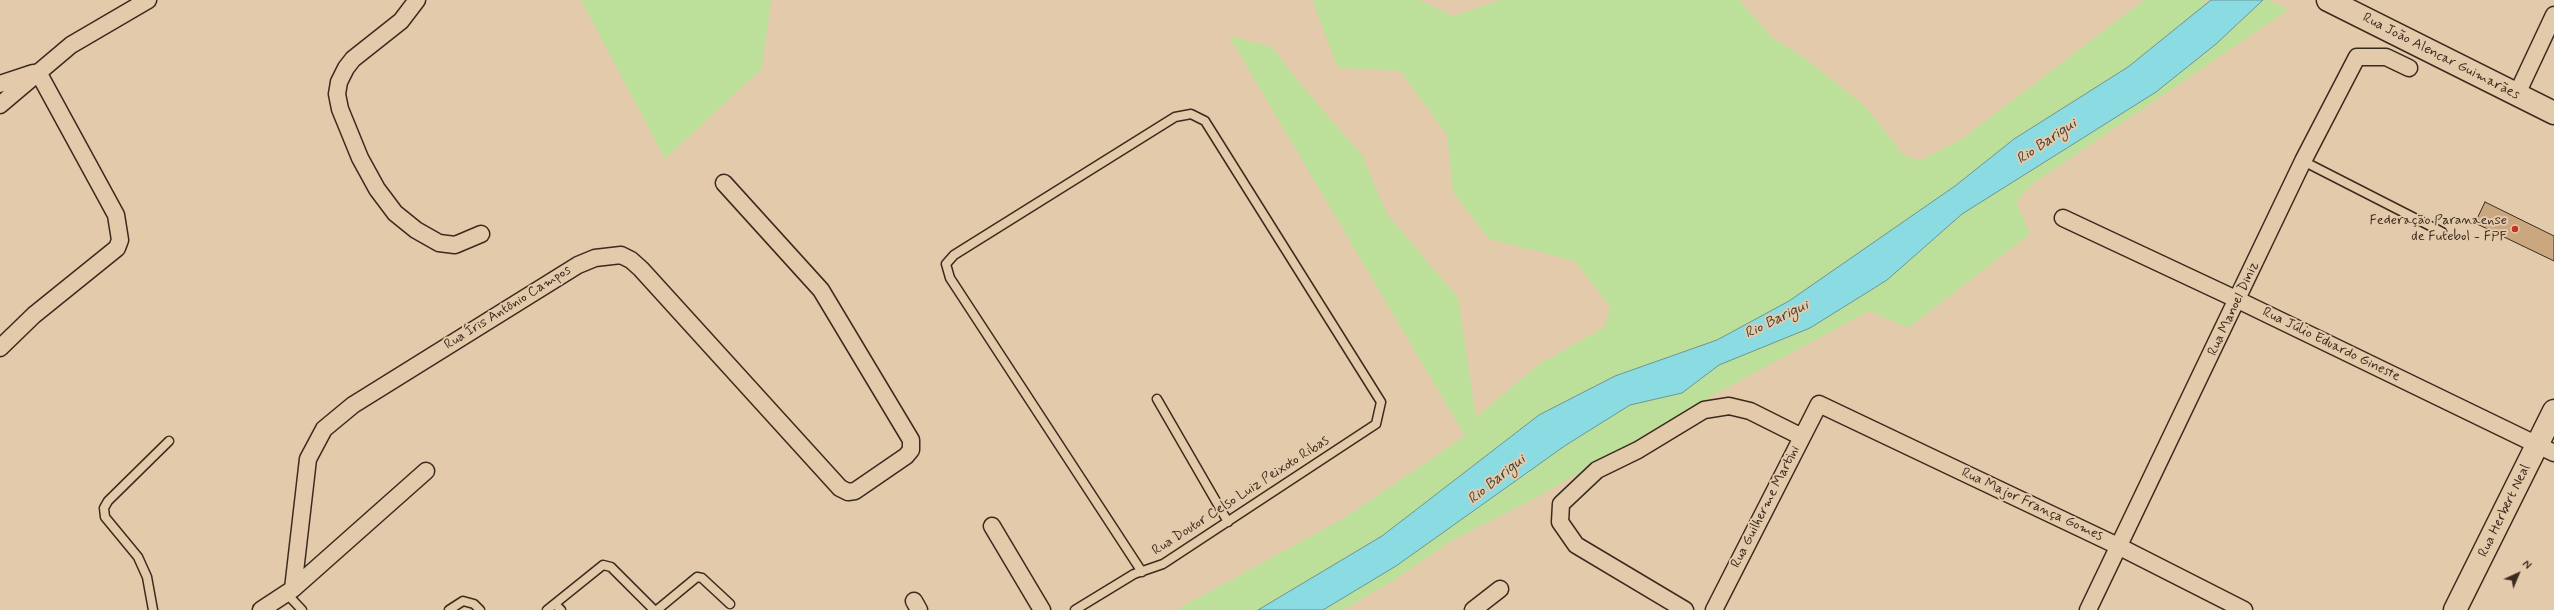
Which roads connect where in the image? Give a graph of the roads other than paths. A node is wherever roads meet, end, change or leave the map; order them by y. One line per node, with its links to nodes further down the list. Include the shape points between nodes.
1 (148, 0): 6 (street, via 71,45)
2 (417, 0): 15 (street, via 400,20 353,59 346,68 339,82 337,94 340,109 360,158 377,189 395,213 416,230 439,243 456,245)
3 (2328, 0): 8 (main road, Rua João Alencar Guimarães, via 2457,63)
4 (2554, 15): 8 (street)
5 (2409, 68): 11 (street, Rua Manoel Diniz, via 2386,57 2357,57)
6 (38, 72): 7 (street); 9 (street); 17 (street, via 116,215 120,240 117,248 34,315)
7 (0, 84)
8 (2516, 96): 10 (main road, Rua João Alencar Guimarães)
9 (0, 105)
10 (2554, 113)
11 (2303, 161): 14 (lane); 16 (street, Rua Manoel Diniz)
12 (724, 183): 30 (street, Rua Íris Antônio Campos, via 821,290 911,440 912,450 906,456 855,491 848,492 840,488 631,260 621,255 609,255 578,265 438,352 410,379 398,386 377,390 353,404 324,429 308,459)
13 (2063, 218): 16 (street, Rua Júlio Eduardo Gineste)
14 (2442, 232)
15 (481, 234)
16 (2238, 300): 23 (street, Rua Júlio Eduardo Gineste); 27 (street, Rua Manoel Diniz)
17 (0, 348)
18 (1157, 399): 25 (lane)
19 (1819, 404): 21 (street, Rua Guilherme Martini); 27 (street, Rua Major França Gomes)
20 (2554, 411): 23 (main road, Rua Herbert Neal)
21 (1802, 437): 44 (street, via 1750,411 1729,406 1704,410 1638,450 1596,470 1560,504 1560,522 1576,545); 45 (street, Rua Guilherme Martini)
22 (169, 441): 33 (lane, via 108,501 104,508 105,517 138,557 147,577)
23 (2546, 449): 48 (main road, Rua Herbert Neal)
24 (426, 471): 30 (street)
25 (1228, 522): 28 (lane, Rua Doutor Celso Luiz Peixoto Ribas, via 1163,564); 28 (lane, Rua Doutor Celso Luiz Peixoto Ribas, via 1376,424 1381,402 1205,121 1191,114 1175,117 954,255 946,264 950,278)
26 (992, 526): 41 (street)
27 (2120, 547): 46 (street, Rua Manoel Diniz); 47 (street, Rua Major França Gomes)
28 (1142, 572): 42 (lane, Rua Doutor Celso Luiz Peixoto Ribas)
29 (1500, 589): 43 (street)
30 (290, 591): 34 (street); 35 (lane)
31 (730, 604): 40 (lane, via 702,578 697,577)
32 (558, 607): 38 (lane); 39 (lane, via 603,565 611,567)
33 (153, 610)
34 (261, 610)
35 (302, 610)
36 (449, 610): 37 (lane, via 463,601 474,604)
37 (480, 610)
38 (547, 610)
39 (654, 610)
40 (658, 610)
41 (1042, 610)
42 (1075, 610)
43 (1473, 610)
44 (1685, 610)
45 (1714, 610)
46 (2088, 610)
47 (2244, 610)
48 (2455, 610)

